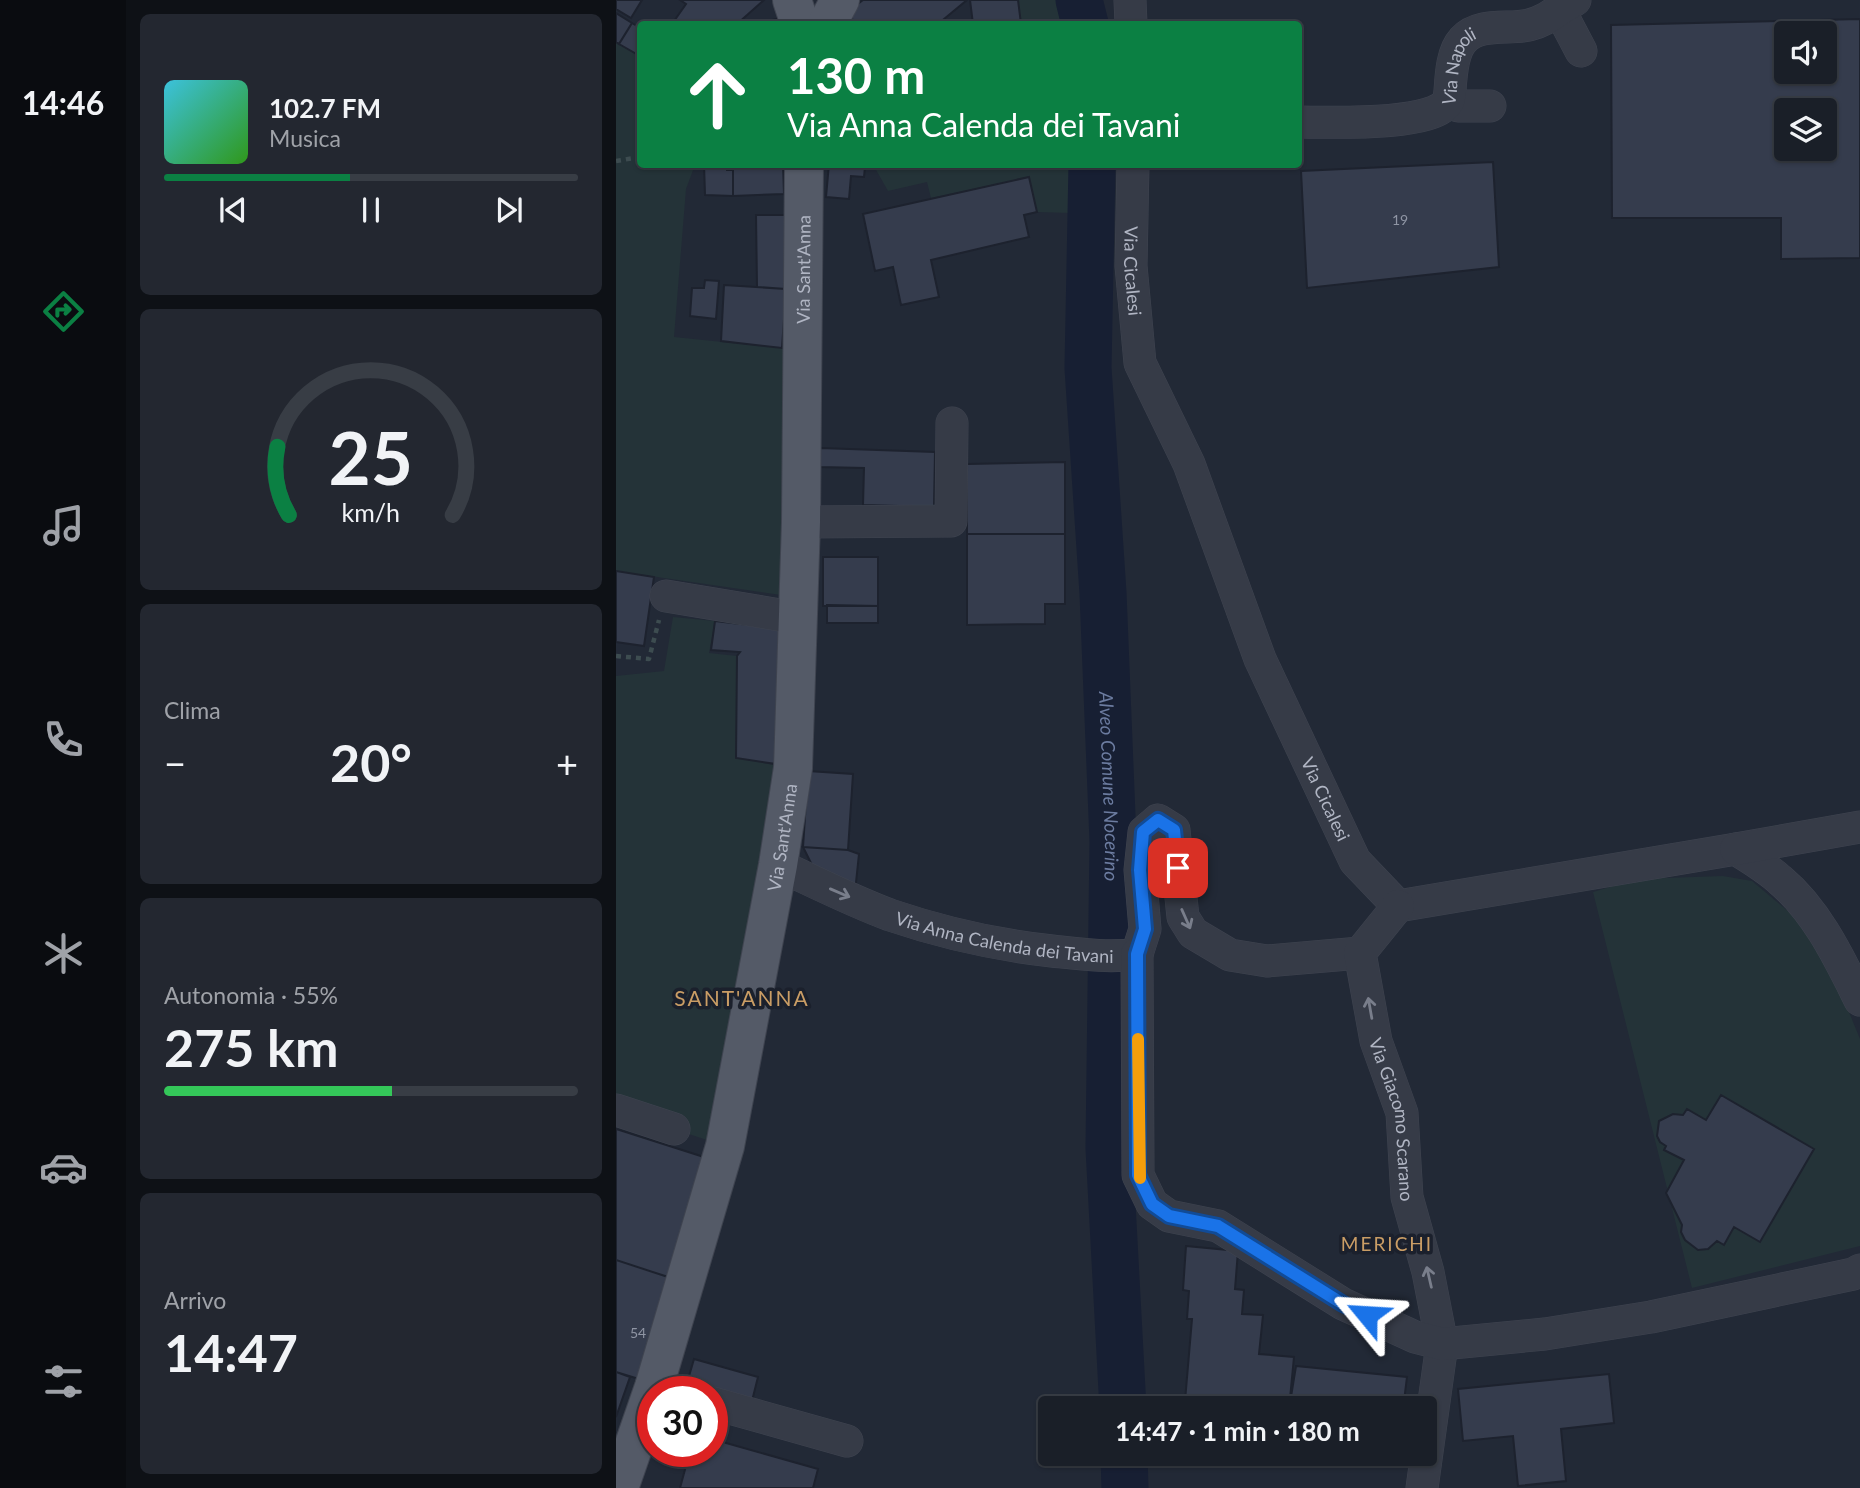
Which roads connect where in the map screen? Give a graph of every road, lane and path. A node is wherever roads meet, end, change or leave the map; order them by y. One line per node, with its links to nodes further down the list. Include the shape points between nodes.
1 (792, 0): 5 (main road)
2 (841, 0): 6 (main road)
3 (1130, 0): 7 (street)
4 (1567, 5): 8 (street); 9 (street, Via Napoli, via 1551,18 1527,26 1474,32 1463,40 1456,51)
5 (799, 21)
6 (829, 21)
7 (1131, 21)
8 (1581, 51)
9 (1448, 101): 10 (street, via 1458,106); 11 (street, Via Napoli, via 1437,112 1384,122)
10 (1490, 106)
11 (1302, 122)
12 (637, 158): 13 (path)
13 (616, 161)
14 (804, 168): 17 (main road, Via Sant'Anna)
15 (1133, 168): 26 (street, Via Cicalesi, via 1131,266 1140,363 1189,464 1260,659 1355,861)
16 (952, 423): 17 (street, via 951,521)
17 (801, 522): 19 (main road, Via Sant'Anna)
18 (666, 596): 19 (street); 20 (path, via 649,659)
19 (798, 618): 24 (main road, Via Sant'Anna, via 793,768)
20 (616, 656)
21 (1860, 827): 22 (street)
22 (1804, 837): 23 (street); 25 (street)
23 (1736, 849): 25 (street); 26 (street)
24 (778, 865): 28 (street, Via Anna Calenda dei Tavani, one-way to 28, via 890,914 962,936 1087,955); 34 (main road, Via Sant'Anna, via 725,1146)
25 (1792, 891): 29 (street, via 1828,937)
26 (1398, 905): 27 (street)
27 (1360, 953): 28 (street, Via Anna Calenda dei Tavani, one-way to 27, via 1145,929 1140,870 1143,832 1158,820 1174,830 1183,917 1193,933 1230,955 1267,961); 33 (street, Via Giacomo Scarano, one-way to 27, via 1407,1197 1402,1113 1376,1041)
28 (1131, 955): 33 (street, via 1138,1175 1152,1204 1169,1216 1218,1226 1343,1304 1415,1337)
29 (1860, 1000)
30 (616, 1110): 31 (street)
31 (674, 1129)
32 (1860, 1270): 33 (street, via 1651,1317 1545,1335)
33 (1442, 1343): 39 (street, Via Giacomo Scarano)
34 (665, 1376)
35 (728, 1408): 36 (street)
36 (847, 1441)
37 (637, 1445): 38 (main road, Via Sant'Anna)
38 (618, 1488)
39 (1422, 1488)

